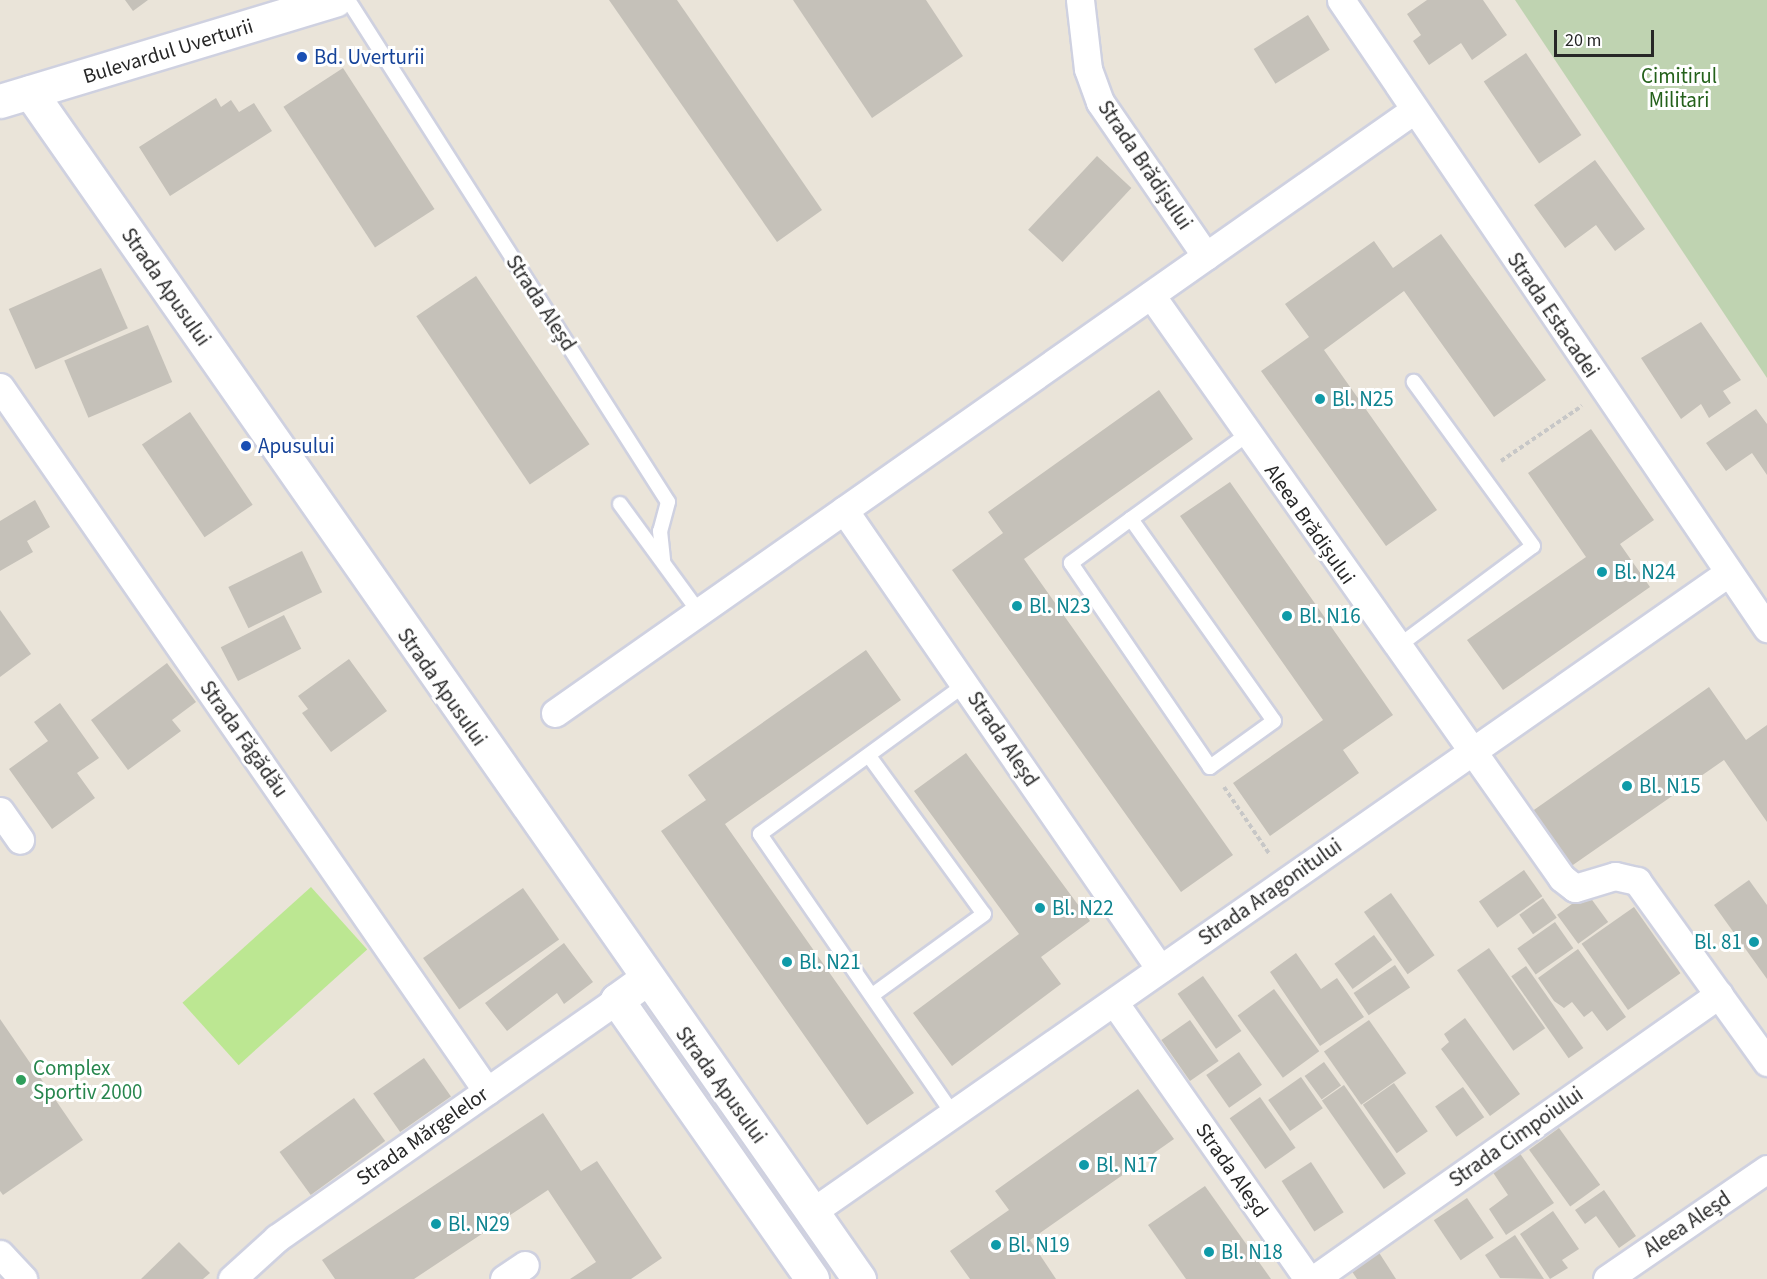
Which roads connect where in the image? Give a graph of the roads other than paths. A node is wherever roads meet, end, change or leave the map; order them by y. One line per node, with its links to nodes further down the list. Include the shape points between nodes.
1 (335, 0): 5 (main road, Bulevardul Uverturii)
2 (348, 0): 15 (lane, Strada Aleșd, via 668,502 660,531)
3 (1080, 0): 7 (street, Strada Brădișului, via 1088,69 1100,102)
4 (1341, 0): 6 (street, Strada Estacadei)
5 (15, 97): 27 (main road, Strada Apusului)
6 (1414, 110): 7 (street); 16 (street, Strada Estacadei)
7 (1206, 256): 8 (street)
8 (1151, 295): 11 (street, Aleea Brădișului); 13 (street)
9 (1414, 382): 19 (lane, via 1533,546)
10 (0, 387): 33 (street, Strada Făgădău)
11 (1248, 434): 14 (lane); 19 (street, Aleea Brădișului)
12 (620, 504): 15 (lane)
13 (844, 510): 17 (street); 20 (street, Strada Aleșd)
14 (1131, 519): 14 (lane, via 1071,563 1210,767 1274,720)
15 (663, 562): 17 (lane)
16 (1728, 573): 18 (street, Strada Estacadei); 22 (street, Strada Aragonitului)
17 (699, 612): 21 (street)
18 (1767, 628)
19 (1397, 647): 22 (street, Aleea Brădișului)
20 (966, 684): 23 (lane); 26 (street, Strada Aleșd)
21 (555, 713)
22 (1470, 753): 26 (street, Strada Aragonitului); 29 (street, Aleea Brădișului, via 1562,878 1575,888 1616,876 1637,881)
23 (869, 756): 28 (lane, via 760,834); 28 (lane, via 984,914)
24 (0, 811): 25 (street)
25 (20, 840)
26 (1160, 969): 31 (street, Strada Aragonitului)
27 (646, 979): 30 (main road); 36 (main road, Strada Apusului)
28 (874, 994): 34 (lane)
29 (1719, 994): 32 (street); 43 (street, Strada Cimpoiului)
30 (617, 1000): 33 (street, Strada Mărgelelor); 38 (main road, Strada Apusului)
31 (1114, 1002): 34 (street, Strada Aragonitului); 42 (street, Strada Aleșd)
32 (1767, 1062)
33 (487, 1091): 40 (street, Strada Mărgelelor, via 277,1238)
34 (953, 1114): 36 (street, Strada Aragonitului)
35 (1767, 1169): 44 (street, Aleea Aleșd)
36 (812, 1212): 38 (main road); 41 (main road, Strada Apusului)
37 (0, 1254): 39 (street)
38 (804, 1276)
39 (23, 1279)
40 (232, 1279)
41 (859, 1279)
42 (1308, 1279)
43 (1314, 1279)
44 (1607, 1279)

